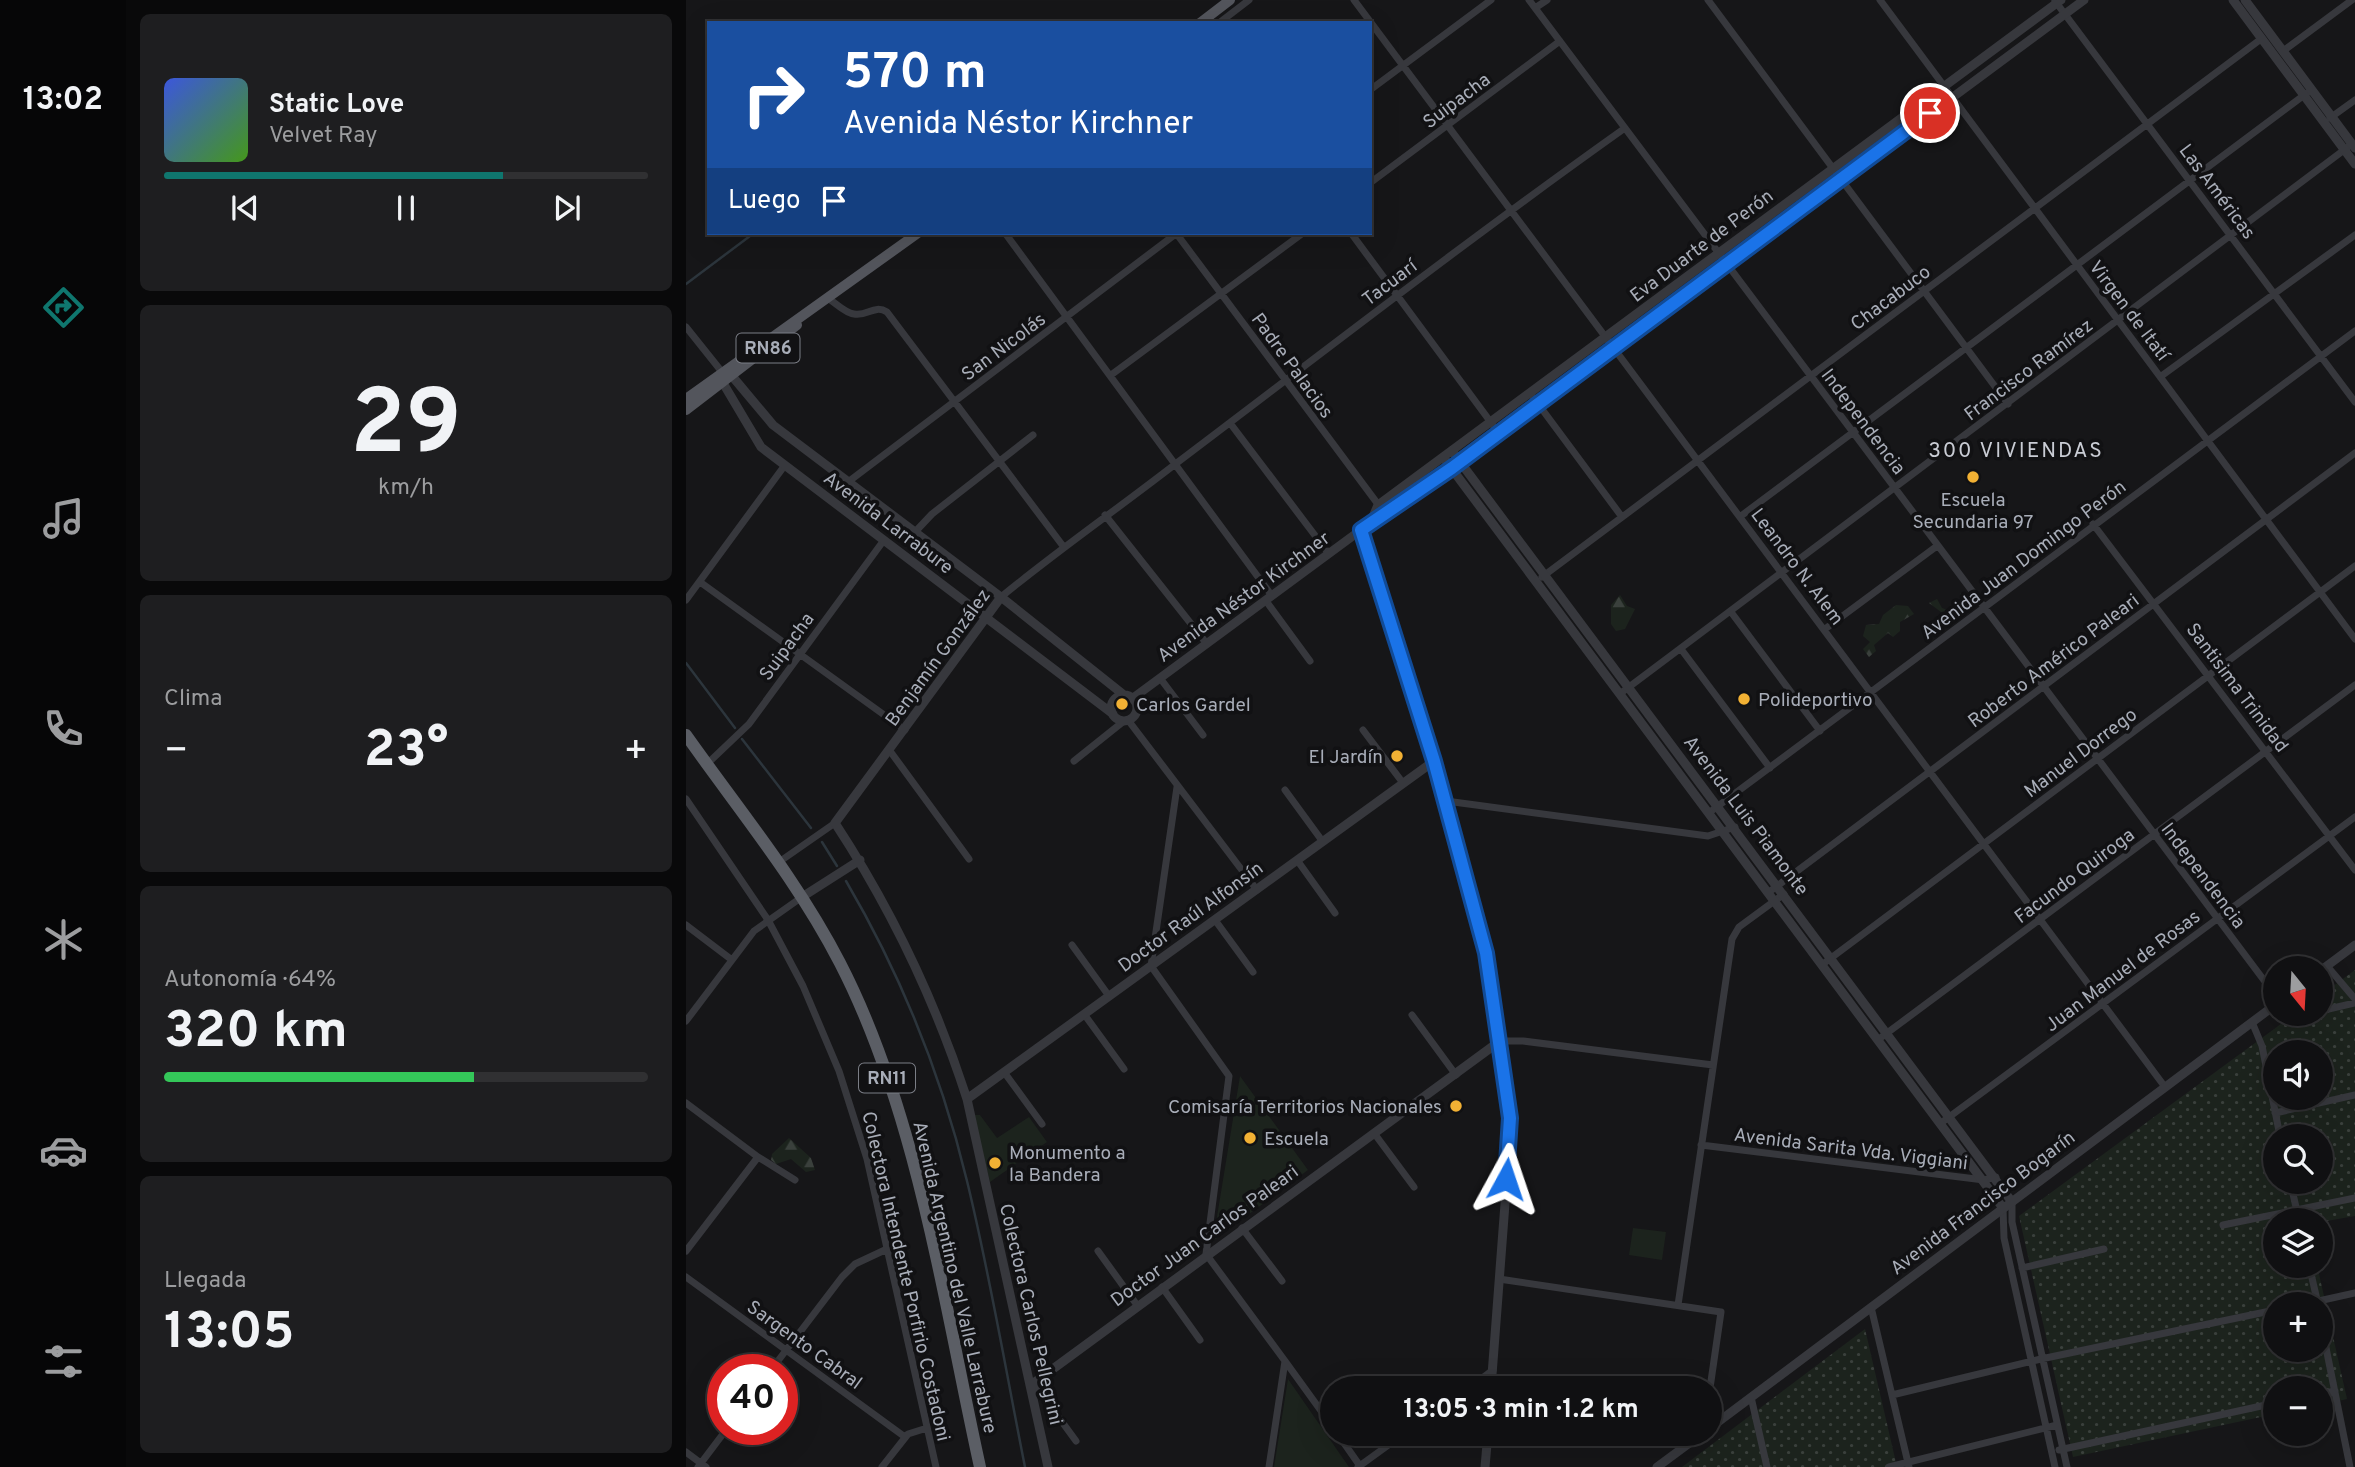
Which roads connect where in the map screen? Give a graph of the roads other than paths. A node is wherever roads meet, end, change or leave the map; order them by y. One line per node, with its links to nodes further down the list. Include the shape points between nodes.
1 (1230, 0): 16 (main road)
2 (1250, 0): 17 (street)
3 (1354, 0): 18 (street, Leandro N. Alem)
4 (1492, 0): 23 (street)
5 (1529, 0): 14 (street, Independencia)
6 (1546, 0): 14 (street)
7 (1708, 0): 35 (street)
8 (1880, 0): 24 (street, Virgen de Itatí)
9 (2084, 0): 15 (street, Avenida Néstor Kirchner)
10 (2233, 0): 20 (street)
11 (2245, 0): 22 (street)
12 (2352, 0): 22 (street)
13 (2058, 1): 15 (street, Las Américas); 24 (street, Eva Duarte de Perón)
14 (1535, 8): 21 (street, Independencia)
15 (2066, 14): 27 (street, Avenida Néstor Kirchner); 30 (street, Las Américas)
16 (1202, 21)
17 (1222, 21)
18 (1370, 21)
19 (1372, 23): 23 (street, Leandro N. Alem)
20 (2261, 38): 26 (street); 30 (street, Chacabuco)
21 (1560, 41): 31 (street, Suipacha); 32 (street, Independencia)
22 (2283, 51): 26 (street)
23 (1404, 65): 25 (street); 31 (street, Leandro N. Alem)
24 (1944, 86): 27 (street, Virgen de Itatí); 35 (street, Eva Duarte de Perón)
25 (1372, 89)
26 (2308, 92): 29 (street); 37 (street)
27 (1952, 97): 36 (street, Avenida Néstor Kirchner); 40 (street, Virgen de Itatí)
28 (2355, 100): 29 (street)
29 (2328, 120): 33 (street)
30 (2149, 124): 37 (street, Las Américas); 40 (street, Chacabuco)
31 (1448, 126): 38 (street, Suipacha); 39 (street, Leandro N. Alem)
32 (1625, 128): 39 (street, Tacuarí); 49 (street, Independencia)
33 (2350, 147): 34 (street); 48 (street, Francisco Ramírez)
34 (2355, 164)
35 (1834, 168): 36 (street); 49 (street, Eva Duarte de Perón)
36 (1842, 178): 50 (street, Avenida Néstor Kirchner); 52 (street)
37 (2190, 180): 48 (street, Las Américas); 51 (street)
38 (1372, 182)
39 (1511, 209): 55 (street, Tacuarí); 61 (street, Leandro N. Alem)
40 (2035, 209): 51 (street, Virgen de Itatí); 52 (street, Chacabuco)
41 (915, 235): 56 (main road, RN86)
42 (1006, 235): 57 (street)
43 (1173, 235): 57 (street, San Nicolás)
44 (1177, 235): 53 (street, Padre Palacios)
45 (1300, 235): 53 (street)
46 (1352, 235): 55 (street)
47 (2355, 235): 54 (street)
48 (2232, 236): 54 (street, Las Américas); 58 (street, Francisco Ramírez)
49 (1718, 254): 50 (street, Independencia); 61 (street, Eva Duarte de Perón)
50 (1726, 264): 62 (street, Avenida Néstor Kirchner); 66 (street, Independencia)
51 (2077, 265): 58 (street, Virgen de Itatí); 63 (street)
52 (1924, 292): 63 (street); 66 (street, Chacabuco)
53 (1220, 293): 65 (street); 69 (street, Padre Palacios)
54 (2275, 294): 64 (street, Las Américas); 68 (street)
55 (1397, 295): 69 (street, Tacuarí); 78 (street)
56 (829, 299): 67 (main road, RN86); 72 (street, via 853,314 875,309 887,312)
57 (1068, 317): 65 (street); 72 (street, San Nicolás)
58 (2118, 321): 68 (street, Virgen de Itatí); 75 (street, Francisco Ramírez)
59 (686, 327): 67 (street)
60 (2355, 331): 64 (street, Avenida Juan Domingo Perón)
61 (1606, 336): 62 (street, Leandro N. Alem); 70 (street, Eva Duarte de Perón)
62 (1614, 347): 74 (street, Avenida Néstor Kirchner); 89 (street, Leandro N. Alem)
63 (1965, 349): 75 (street); 82 (street)
64 (2322, 356): 73 (street, Las Américas); 84 (street, Avenida Juan Domingo Perón)
65 (1111, 375): 91 (street)
66 (1811, 376): 82 (street, Independencia); 89 (street, Chacabuco)
67 (726, 377): 71 (main road, RN86); 76 (main road, RN86); 77 (street, Avenida Larrabure); 80 (street, Avenida Larrabure)
68 (2160, 377): 84 (street, Virgen de Itatí)
69 (1285, 381): 79 (street, Tacuarí); 96 (street, Padre Palacios)
70 (1530, 393): 74 (street); 78 (street, Eva Duarte de Perón)
71 (686, 399)
72 (954, 402): 88 (street); 94 (street, San Nicolás)
73 (2355, 402)
74 (1538, 403): 81 (street, Avenida Néstor Kirchner); 100 (street)
75 (2008, 404): 95 (street, Francisco Ramírez)
76 (686, 410)
77 (766, 419): 80 (street); 94 (street, Avenida Larrabure)
78 (1491, 422): 81 (street); 85 (street, Eva Duarte de Perón)
79 (1230, 423): 91 (street, Tacuarí); 108 (street)
80 (751, 430): 92 (street, Avenida Larrabure, via 757,443)
81 (1499, 432): 90 (street, Avenida Néstor Kirchner)
82 (1853, 433): 95 (street, Independencia); 99 (street)
83 (1032, 435): 88 (street)
84 (2206, 443): 101 (street, Virgen de Itatí); 102 (street, Avenida Juan Domingo Perón)
85 (1452, 451): 87 (street, Eva Duarte de Perón); 90 (street, Avenida Luis Piamonte)
86 (2355, 453): 101 (street, Roberto Américo Paleari)
87 (1443, 457): 93 (street, Avenida Luis Piamonte); 96 (street, Eva Duarte de Perón)
88 (998, 460): 104 (street); 107 (street)
89 (1699, 460): 99 (street, Leandro N. Alem); 100 (street, Chacabuco)
90 (1461, 461): 93 (street, Avenida Néstor Kirchner); 111 (street, Avenida Luis Piamonte)
91 (1176, 464): 97 (street, Benjamín González); 116 (street)
92 (785, 465): 105 (street, Avenida Larrabure); 112 (street)
93 (1452, 468): 98 (street, Avenida Néstor Kirchner); 113 (street, Avenida Luis Piamonte)
94 (848, 482): 104 (street, Avenida Larrabure)
95 (1895, 489): 106 (street, Independencia); 110 (street, Francisco Ramírez)
96 (1378, 505): 98 (street, Padre Palacios); 103 (street, Eva Duarte de Perón)
97 (1105, 515): 107 (street, Benjamín González); 124 (street)
98 (1386, 515): 103 (street, Avenida Néstor Kirchner)
99 (1741, 516): 110 (street, Leandro N. Alem)
100 (1622, 517): 111 (street, Chacabuco)
101 (2265, 520): 114 (street, Virgen de Itatí); 118 (street, Roberto Américo Paleari)
102 (2093, 524): 118 (street, Santisima Trinidad); 119 (street, Avenida Juan Domingo Perón)
103 (1365, 527): 108 (street, Avenida Néstor Kirchner); 147 (street)
104 (915, 532): 115 (street, Avenida Larrabure)
105 (884, 540): 121 (street, Avenida Larrabure); 126 (street, Suipacha)
106 (1937, 545): 119 (street, Independencia); 122 (street)
107 (1063, 546): 115 (street, Benjamín González)
108 (1329, 554): 116 (street, Avenida Néstor Kirchner)
109 (2355, 566): 114 (street, Manuel Dorrego)
110 (1783, 573): 120 (street, Francisco Ramírez); 122 (street, Leandro N. Alem)
111 (1545, 574): 113 (street, Chacabuco); 131 (street, Avenida Luis Piamonte)
112 (700, 582): 117 (street); 126 (street)
113 (1538, 582): 134 (street, Avenida Luis Piamonte)
114 (2319, 592): 123 (street, Virgen de Itatí); 128 (street, Manuel Dorrego)
115 (1001, 597): 121 (street, Benjamín González); 135 (street, Avenida Larrabure)
116 (1269, 598): 124 (street, Avenida Néstor Kirchner); 127 (street)
117 (686, 600)
118 (2155, 602): 128 (street, Santisima Trinidad); 132 (street, Roberto Américo Paleari)
119 (1983, 608): 132 (street, Independencia); 133 (street, Avenida Juan Domingo Perón)
120 (1731, 612): 125 (street, Francisco Ramírez); 140 (street)
121 (986, 617): 136 (street, Avenida Larrabure); 138 (street, Benjamín González)
122 (1825, 629): 133 (street, Leandro N. Alem)
123 (2355, 639)
124 (1207, 644): 129 (street, Avenida Néstor Kirchner)
125 (1681, 649): 131 (street, Francisco Ramírez); 149 (street)
126 (799, 655): 138 (street); 148 (street, Suipacha, via 749,724)
127 (1310, 661)
128 (2209, 675): 144 (street, Santisima Trinidad); 145 (street, Manuel Dorrego)
129 (1160, 678): 135 (street, Avenida Néstor Kirchner); 142 (street)
130 (2355, 685): 144 (street, Facundo Quiroga)
131 (1630, 687): 134 (street, Francisco Ramírez); 156 (street, Avenida Luis Piamonte)
132 (2042, 687): 145 (street, Independencia); 150 (street, Roberto Américo Paleari)
133 (1871, 692): 140 (street, Avenida Juan Domingo Perón); 150 (street, Leandro N. Alem)
134 (1621, 693): 158 (street, Avenida Luis Piamonte)
135 (1128, 697): 136 (street, via 1113,702); 137 (street, via 1137,709)
136 (1113, 714): 137 (street, Avenida Larrabure)
137 (1126, 721): 146 (street); 152 (street)
138 (905, 730): 143 (street, Benjamín González)
139 (1363, 730): 151 (street)
140 (1820, 731): 149 (street, Avenida Juan Domingo Perón)
141 (686, 735): 148 (highway, Avenida Argentino del Valle Larrabure / RN11)
142 (1202, 735)
143 (890, 751): 160 (street, Benjamín González); 167 (street)
144 (2266, 751): 163 (street, Facundo Quiroga); 164 (street, Santisima Trinidad)
145 (2097, 759): 163 (street, Independencia); 166 (street, Manuel Dorrego)
146 (1074, 761)
147 (1434, 761): 151 (street, Doctor Raúl Alfonsín); 155 (street)
148 (707, 764): 170 (highway, Avenida Argentino del Valle Larrabure / RN11)
149 (1770, 768): 156 (street, Avenida Juan Domingo Perón)
150 (1929, 772): 166 (street, Leandro N. Alem); 172 (street, Roberto Américo Paleari)
151 (1403, 783): 165 (street, Doctor Raúl Alfonsín)
152 (1177, 787): 173 (street); 190 (street)
153 (1285, 790): 165 (street)
154 (686, 799): 157 (street, Colectora Intendente Porfirio Costadoni)
155 (1446, 801): 162 (street, via 1708,836); 205 (street, via 1486,953)
156 (1719, 806): 158 (street, Avenida Juan Domingo Perón); 161 (street, Avenida Luis Piamonte)
157 (689, 810): 180 (street, Colectora Intendente Porfirio Costadoni)
158 (1710, 813): 162 (street, Avenida Luis Piamonte)
159 (2355, 817): 164 (street, Juan Manuel de Rosas)
160 (835, 822): 168 (street, Colectora Carlos Pellegrini); 170 (street, Benjamín González)
161 (1735, 827): 162 (street); 172 (street, Avenida Luis Piamonte)
162 (1725, 832): 174 (street, Avenida Luis Piamonte)
163 (2154, 835): 179 (street, Independencia); 182 (street, Facundo Quiroga)
164 (2329, 836): 171 (street, Santisima Trinidad); 179 (street, Juan Manuel de Rosas)
165 (1323, 842): 169 (street, Doctor Raúl Alfonsín)
166 (1983, 845): 182 (street, Leandro N. Alem); 186 (street, Manuel Dorrego)
167 (969, 859)
168 (860, 860): 176 (street); 212 (street, Colectora Carlos Pellegrini, via 917,966)
169 (1297, 860): 173 (street, Doctor Raúl Alfonsín); 178 (street)
170 (779, 862): 176 (highway, Avenida Argentino del Valle Larrabure / RN11)
171 (2355, 870)
172 (1777, 885): 174 (street, Roberto Américo Paleari); 175 (street, Avenida Luis Piamonte)
173 (1257, 890): 181 (street, Doctor Raúl Alfonsín)
174 (1769, 892): 177 (street, Avenida Luis Piamonte)
175 (1784, 894): 177 (street); 186 (street, Avenida Luis Piamonte)
176 (802, 897): 180 (street); 285 (highway, Avenida Argentino del Valle Larrabure / RN11, via 842,965 899,1114)
177 (1775, 900): 189 (street, Avenida Luis Piamonte); 206 (street, via 1739,927 1731,939)
178 (1335, 913)
179 (2218, 919): 193 (street, Independencia); 196 (street, Juan Manuel de Rosas)
180 (768, 920): 187 (street); 233 (street, Colectora Intendente Porfirio Costadoni, via 803,986 839,1071 867,1159)
181 (1215, 920): 190 (street, Doctor Raúl Alfonsín); 191 (street)
182 (2040, 920): 196 (street, Leandro N. Alem); 203 (street, Facundo Quiroga)
183 (686, 925): 187 (street)
184 (1072, 945): 194 (street)
185 (2355, 945): 188 (street)
186 (1832, 958): 189 (street, Manuel Dorrego); 203 (street, Avenida Luis Piamonte)
187 (732, 960): 201 (street)
188 (2333, 962)
189 (1823, 964): 204 (street, Avenida Luis Piamonte)
190 (1151, 966): 194 (street, Doctor Raúl Alfonsín); 237 (street, via 1229,1076)
191 (1252, 972)
192 (2333, 978): 195 (street)
193 (2263, 979)
194 (1109, 996): 198 (street, Doctor Raúl Alfonsín)
195 (2355, 1001): 197 (street)
196 (2103, 1004): 210 (street, Leandro N. Alem); 215 (street, Juan Manuel de Rosas)
197 (2333, 1007)
198 (1084, 1014): 207 (street); 208 (street, Doctor Raúl Alfonsín)
199 (1412, 1014): 209 (street)
200 (2263, 1014): 202 (street, Avenida Francisco Bogarín)
201 (686, 1021)
202 (2252, 1022): 210 (street, Avenida Francisco Bogarín); 214 (street, via 2262,1046)
203 (1887, 1033): 204 (street, Facundo Quiroga); 215 (street, Avenida Luis Piamonte)
204 (1879, 1039): 216 (street, Avenida Luis Piamonte)
205 (1500, 1041): 206 (street); 209 (street, Doctor Juan Carlos Paleari); 240 (street, via 1511,1125)
206 (1713, 1065): 220 (street)
207 (1124, 1069)
208 (1004, 1072): 212 (street, Doctor Raúl Alfonsín); 217 (street)
209 (1455, 1075): 219 (street, Doctor Juan Carlos Paleari)
210 (2165, 1087): 227 (street, Avenida Francisco Bogarín)
211 (2355, 1095): 214 (street)
212 (967, 1100): 260 (street, Colectora Carlos Pellegrini)
213 (686, 1103): 221 (street)
214 (2275, 1113): 218 (street)
215 (1951, 1117): 216 (street, Juan Manuel de Rosas); 222 (street, Avenida Luis Piamonte)
216 (1941, 1123): 224 (street, Avenida Luis Piamonte)
217 (1042, 1124)
218 (2277, 1124)
219 (1374, 1133): 225 (street); 232 (street, Doctor Juan Carlos Paleari)
220 (1701, 1145): 224 (street, Avenida Sarita Vda. Viggiani); 245 (street)
221 (758, 1157): 223 (street); 235 (street)
222 (1996, 1178): 224 (street, Avenida Sarita Vda. Viggiani); 227 (street, Avenida Luis Piamonte)
223 (795, 1180)
224 (1984, 1180): 228 (street, Avenida Luis Piamonte)
225 (1414, 1187)
226 (2355, 1198): 229 (street)
227 (2012, 1202): 228 (street, Avenida Francisco Bogarín); 238 (street)
228 (2003, 1208): 247 (street, Avenida Francisco Bogarín); 254 (street, via 2004,1238)
229 (2307, 1208)
230 (2263, 1217): 231 (street)
231 (2223, 1225)
232 (1242, 1228): 237 (street, Doctor Juan Carlos Paleari); 241 (street)
233 (887, 1249): 250 (street, via 855,1264 842,1277); 268 (street, Colectora Intendente Porfirio Costadoni)
234 (2104, 1249): 238 (street)
235 (686, 1251)
236 (1098, 1251): 246 (street)
237 (1206, 1254): 242 (street, Doctor Juan Carlos Paleari); 253 (street)
238 (2022, 1268): 252 (street)
239 (686, 1277): 250 (street, Sargento Cabral)
240 (1499, 1279): 245 (street); 256 (street)
241 (1282, 1282)
242 (1162, 1287): 246 (street, Doctor Juan Carlos Paleari); 249 (street)
243 (2355, 1293): 244 (street)
244 (2333, 1298)
245 (1678, 1305): 259 (street, via 1721,1312)
246 (1137, 1306): 260 (street, Doctor Juan Carlos Paleari)
247 (1871, 1307): 262 (street); 263 (street, Avenida Francisco Bogarín)
248 (2263, 1313): 252 (street)
249 (1200, 1340)
250 (786, 1350): 251 (street); 270 (street, Sargento Cabral)
251 (783, 1354)
252 (2041, 1359): 254 (street); 267 (street)
253 (1284, 1361): 265 (street); 287 (street)
254 (2032, 1361): 262 (street); 269 (street)
255 (2329, 1362): 261 (street)
256 (1493, 1370): 257 (street); 258 (street)
257 (1485, 1376)
258 (1493, 1376)
259 (1712, 1376)
260 (1031, 1385): 271 (street); 286 (street, Colectora Carlos Pellegrini)
261 (2335, 1391): 294 (street)
262 (1892, 1395): 280 (street)
263 (1751, 1397): 266 (street, Avenida Francisco Bogarín); 290 (street)
264 (2263, 1407): 277 (street)
265 (1320, 1410)
266 (1722, 1418)
267 (2057, 1425): 269 (street); 277 (street)
268 (928, 1428): 270 (street); 284 (street, Colectora Intendente Porfirio Costadoni)
269 (2047, 1428): 279 (street); 280 (street)
270 (905, 1437): 283 (street)
271 (1076, 1441)
272 (716, 1445): 281 (street)
273 (1346, 1446): 282 (street)
274 (1385, 1446): 282 (street)
275 (1487, 1446): 288 (street)
276 (1685, 1446): 289 (street)
277 (2062, 1449): 279 (street); 293 (street)
278 (686, 1452): 281 (street)
279 (2052, 1452): 292 (street)
280 (1908, 1465): 291 (street)
281 (702, 1466)
282 (1359, 1466)
283 (882, 1467)
284 (936, 1467)
285 (980, 1467)
286 (1048, 1467)
287 (1269, 1467)
288 (1485, 1467)
289 (1657, 1467)
290 (1767, 1467)
291 (1889, 1467)
292 (2056, 1467)
293 (2067, 1467)
294 (2350, 1467)

